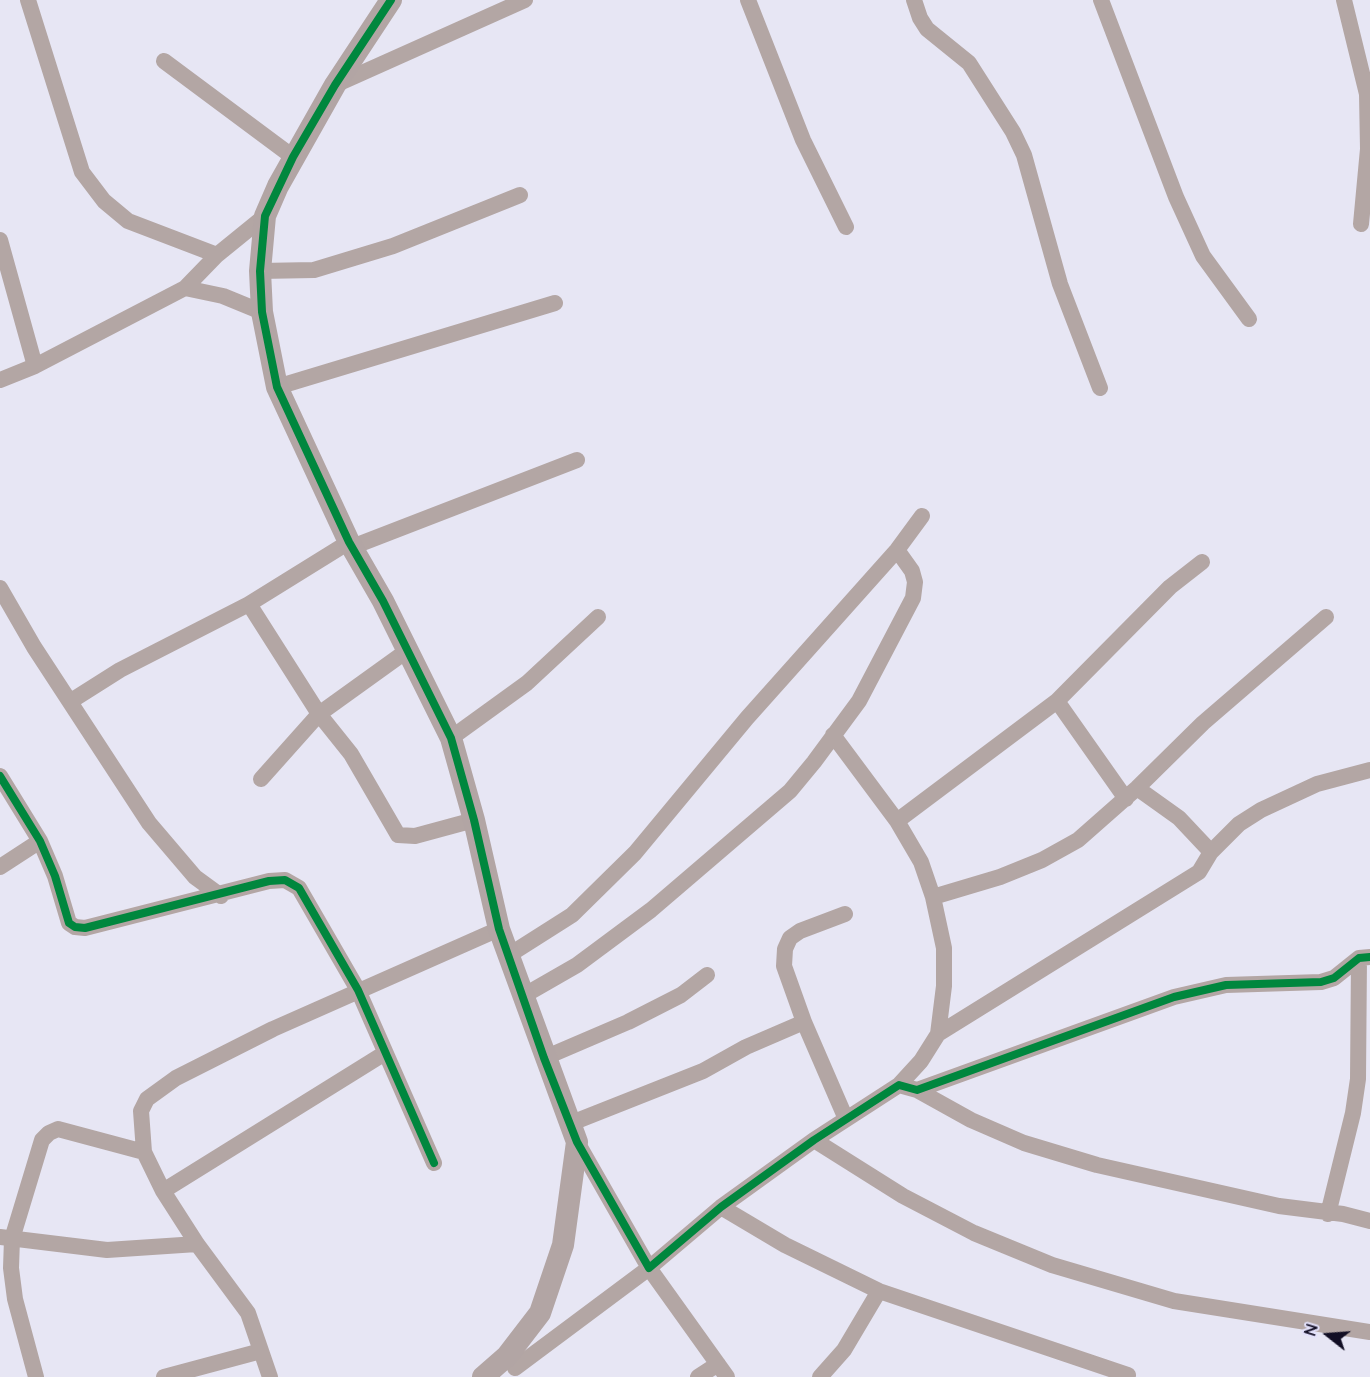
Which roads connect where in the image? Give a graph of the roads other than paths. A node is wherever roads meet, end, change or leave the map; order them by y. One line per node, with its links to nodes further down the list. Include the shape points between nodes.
1 (28, 0): 16 (street, via 82,172 104,201 128,221)
2 (391, 0): 9 (street)
3 (525, 0): 9 (street)
4 (748, 0): 14 (street, via 803,140)
5 (914, 0): 25 (street, via 927,29 969,63 1013,132 1024,155 1060,284)
6 (1101, 0): 21 (street, via 1176,198 1203,256)
7 (1344, 0): 13 (street, via 1367,94 1368,149)
8 (165, 61): 10 (street)
9 (335, 85): 10 (street)
10 (293, 157): 12 (street)
11 (520, 195): 17 (street, via 393,246 314,270)
12 (265, 216): 16 (street); 17 (street)
13 (1361, 224)
14 (846, 227)
15 (0, 240): 22 (street)
16 (217, 255): 18 (street)
17 (260, 271): 20 (street)
18 (185, 288): 20 (street, via 223,296); 22 (street)
19 (555, 303): 24 (street)
20 (262, 312): 24 (street)
21 (1249, 320)
22 (35, 366): 23 (street)
23 (0, 380)
24 (277, 387): 28 (street)
25 (1100, 388)
26 (577, 460): 28 (street)
27 (922, 516): 29 (street)
28 (351, 545): 32 (street); 35 (street)
29 (897, 550): 39 (street, via 912,571 913,598 876,673); 54 (street, via 747,718 635,853 572,915)
30 (1202, 562): 36 (street, via 1170,587)
31 (0, 588): 37 (street)
32 (249, 604): 37 (street, via 120,670); 38 (street)
33 (598, 617): 40 (street, via 527,683)
34 (1326, 617): 44 (street, via 1203,723)
35 (408, 650): 38 (street); 40 (street)
36 (1057, 701): 44 (street); 46 (street)
37 (71, 702): 50 (street, via 149,823 195,877)
38 (319, 714): 43 (street); 45 (street, via 351,754 398,835 415,836)
39 (833, 735): 46 (street); 58 (street, via 790,791 651,910 577,965)
40 (451, 738): 45 (street)
41 (1370, 770): 48 (street, via 1317,784 1261,810 1239,824)
42 (0, 776): 47 (street)
43 (261, 779)
44 (1132, 794): 48 (street, via 1179,818); 51 (street, via 1078,840 1042,860)
45 (474, 820): 53 (street)
46 (897, 821): 51 (street, via 921,862)
47 (40, 841): 49 (street); 50 (street, via 56,876 69,923 75,927 85,928)
48 (1211, 852): 60 (street, via 1199,872)
49 (0, 867)
50 (221, 896): 57 (street, via 269,881 285,880 299,888)
51 (933, 897): 60 (street, via 944,948)
52 (845, 914): 59 (street, via 800,931 784,949 784,966)
53 (499, 929): 54 (street); 57 (street)
54 (509, 955): 58 (street)
55 (1364, 958): 64 (street, via 1321,982 1226,985 1174,996); 72 (street, via 1358,1079)
56 (706, 975): 62 (street, via 681,995)
57 (358, 990): 61 (street); 68 (street, via 176,1078 147,1099 140,1122)
58 (523, 996): 62 (street)
59 (804, 1022): 65 (street); 66 (street)
60 (938, 1034): 63 (street)
61 (385, 1053): 69 (street); 70 (street)
62 (544, 1058): 66 (street)
63 (899, 1085): 64 (street); 65 (street)
64 (916, 1090): 72 (street, via 1024,1143 1096,1165)
65 (846, 1119): 67 (street)
66 (573, 1133): 76 (street); 80 (street, via 564,1236 548,1292)
67 (814, 1140): 71 (street); 78 (street, via 903,1196 974,1233 1052,1265 1174,1301)
68 (144, 1152): 70 (street); 74 (street, via 58,1129 49,1132 38,1150)
69 (434, 1163)
70 (163, 1191): 75 (street)
71 (721, 1207): 76 (street); 77 (street, via 785,1245)
72 (1328, 1214): 73 (street)
73 (1370, 1221)
74 (6, 1238): 75 (street, via 107,1250); 83 (street, via 15,1299)
75 (197, 1244): 79 (street, via 248,1313)
76 (649, 1268): 80 (street); 81 (street)
77 (879, 1291): 82 (street); 88 (street, via 844,1350)
78 (1370, 1332)
79 (261, 1351): 84 (street); 85 (street)
80 (514, 1367): 86 (street)
81 (723, 1371): 87 (street)
82 (1128, 1375)
83 (36, 1377)
84 (164, 1377)
85 (270, 1377)
86 (483, 1377)
87 (698, 1377)
88 (820, 1377)

